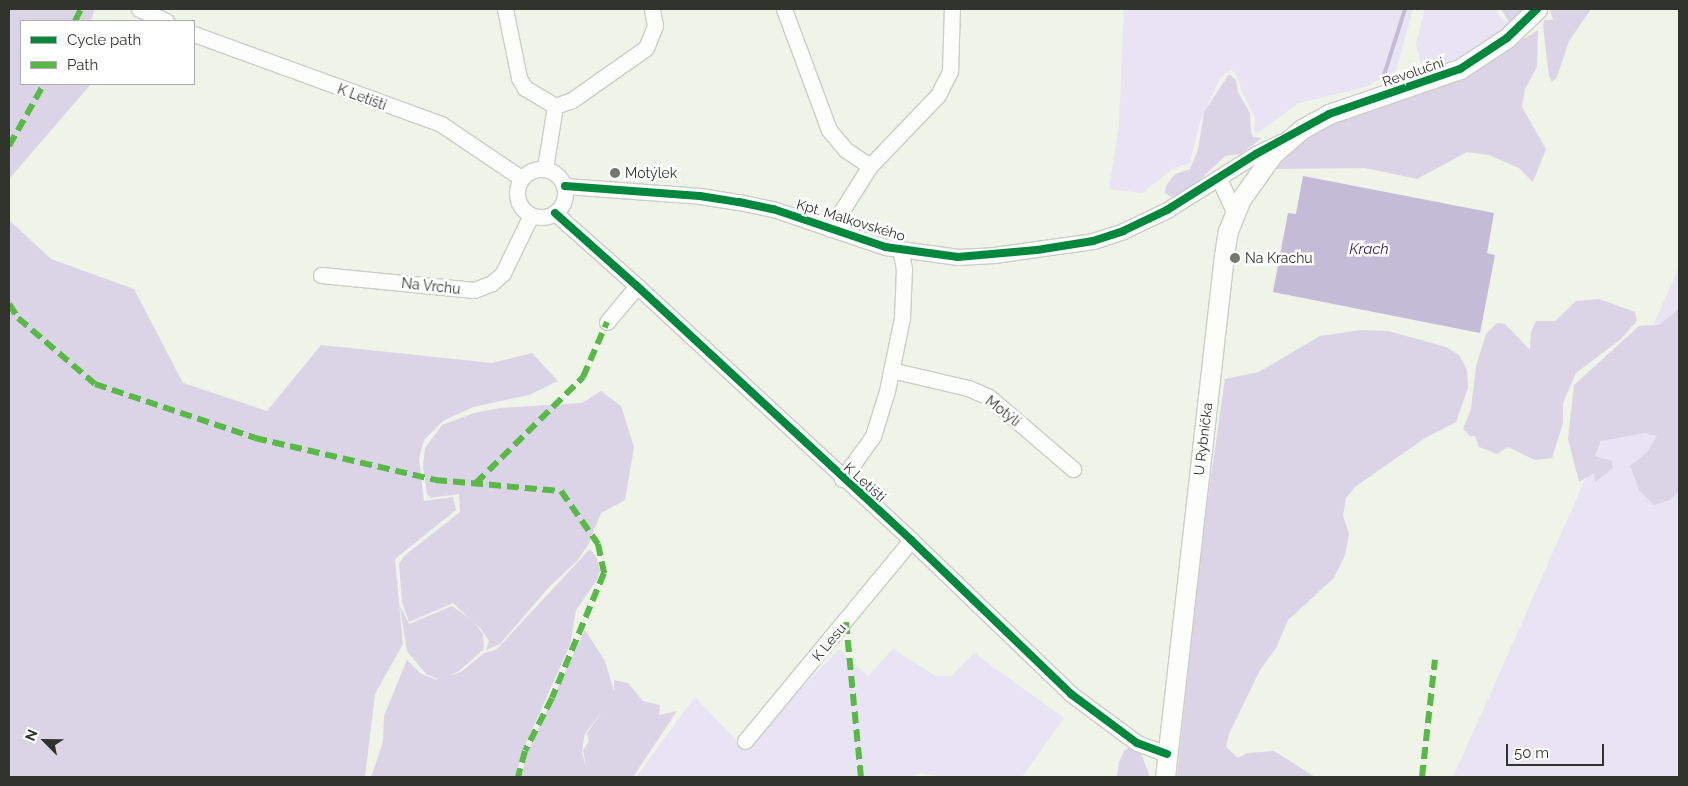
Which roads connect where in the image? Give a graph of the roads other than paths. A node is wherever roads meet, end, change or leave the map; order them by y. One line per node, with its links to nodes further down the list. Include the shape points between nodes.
1 (138, 9): 7 (street)
2 (505, 9): 9 (street, via 519,78 525,88)
3 (652, 9): 9 (street, via 654,26 646,48 572,100)
4 (784, 9): 11 (street, via 829,130 846,150)
5 (952, 9): 11 (street, via 950,71 938,95)
6 (1537, 9): 10 (street, Revoluční, via 1507,38 1460,69 1329,114)
7 (164, 20)
8 (195, 34): 13 (street, K Letišti, via 441,124)
9 (555, 106): 12 (street)
10 (1285, 140): 14 (street, Kpt. Malkovského, via 1256,154); 17 (street, U Rybníčka, via 1261,168)
11 (870, 166): 19 (street)
12 (544, 168): 13 (street, via 531,170); 15 (street, via 558,174)
13 (521, 178): 18 (street, via 516,192 520,206)
14 (1219, 179): 17 (street); 20 (street, Kpt. Malkovského, via 1167,210 1093,241 958,258)
15 (565, 186): 16 (street, via 564,201); 19 (street, Kpt. Malkovského, via 729,200 773,209)
16 (555, 213): 18 (street, via 543,218); 22 (street, K Letišti)
17 (1235, 213): 29 (street, U Rybníčka, via 1224,255)
18 (531, 215): 21 (street, Na Vrchu, via 503,273 492,283 474,290)
19 (830, 229): 20 (street, Kpt. Malkovského)
20 (900, 249): 24 (street, via 904,269 902,318)
21 (321, 275)
22 (637, 286): 23 (street); 26 (street, K Letišti)
23 (607, 322)
24 (891, 370): 25 (street, Motýlí, via 968,388 989,397); 26 (street, via 873,436)
25 (1073, 469)
26 (842, 479): 27 (street, K Letišti)
27 (911, 540): 28 (street, K Lesu); 29 (street, K Letišti, via 1071,694 1137,743)
28 (745, 741)
29 (1167, 754): 30 (street)
30 (1165, 777)

